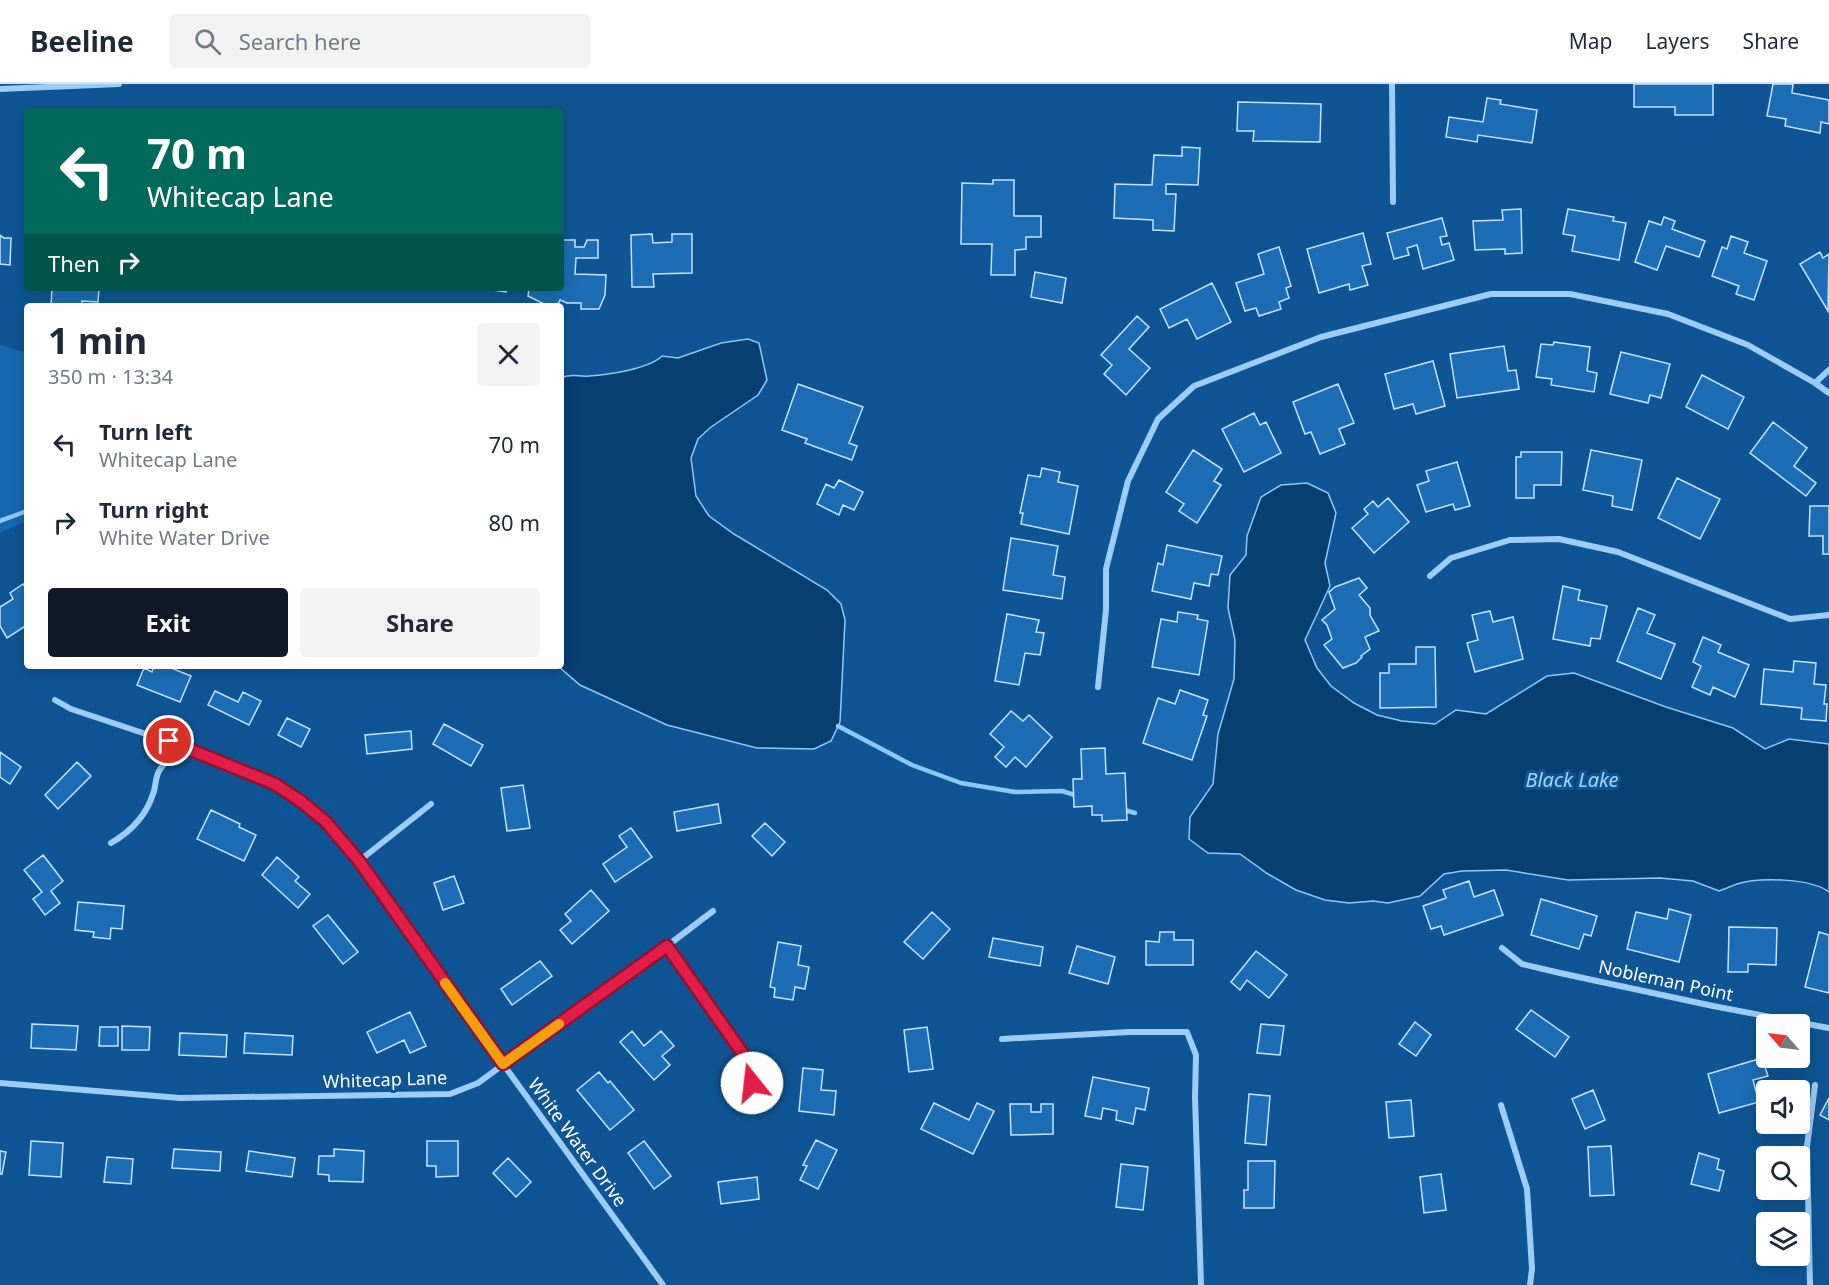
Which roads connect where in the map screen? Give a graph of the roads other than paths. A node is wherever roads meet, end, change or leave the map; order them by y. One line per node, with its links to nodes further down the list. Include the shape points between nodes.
1 (119, 84): 3 (street)
2 (1392, 84): 4 (street)
3 (0, 89)
4 (1393, 202)
5 (1829, 369): 6 (street)
6 (1815, 383): 7 (street); 10 (street, via 1748,345 1668,314 1570,294 1491,294 1321,338 1194,386 1158,419 1128,481 1107,569)
7 (1829, 393)
8 (1430, 576): 9 (street, via 1451,558 1510,540 1559,539 1617,552 1790,619)
9 (1829, 615)
10 (1098, 687)
11 (55, 700): 12 (street, White Water Drive, via 71,709)
12 (188, 748): 14 (street, via 170,757 158,772 153,796 143,814 130,832); 15 (street, White Water Drive, via 275,784 326,822)
13 (431, 804): 15 (street)
14 (111, 843)
15 (359, 861): 21 (street, White Water Drive)
16 (712, 910): 17 (street, Whitecap Lane)
17 (667, 946): 21 (street, Whitecap Lane); 24 (street, via 748,1061 752,1083)
18 (1502, 948): 19 (street, Nobleman Point, via 1522,964)
19 (1829, 1028)
20 (1002, 1039): 27 (street, via 1187,1032 1196,1055)
21 (503, 1064): 22 (street, Whitecap Lane, via 478,1083 450,1094 180,1098); 26 (street, White Water Drive)
22 (0, 1083)
23 (1815, 1084): 29 (street, via 1807,1146)
24 (745, 1103)
25 (1501, 1105): 28 (street, via 1527,1189)
26 (663, 1285)
27 (1201, 1285)
28 (1530, 1285)
29 (1810, 1285)

